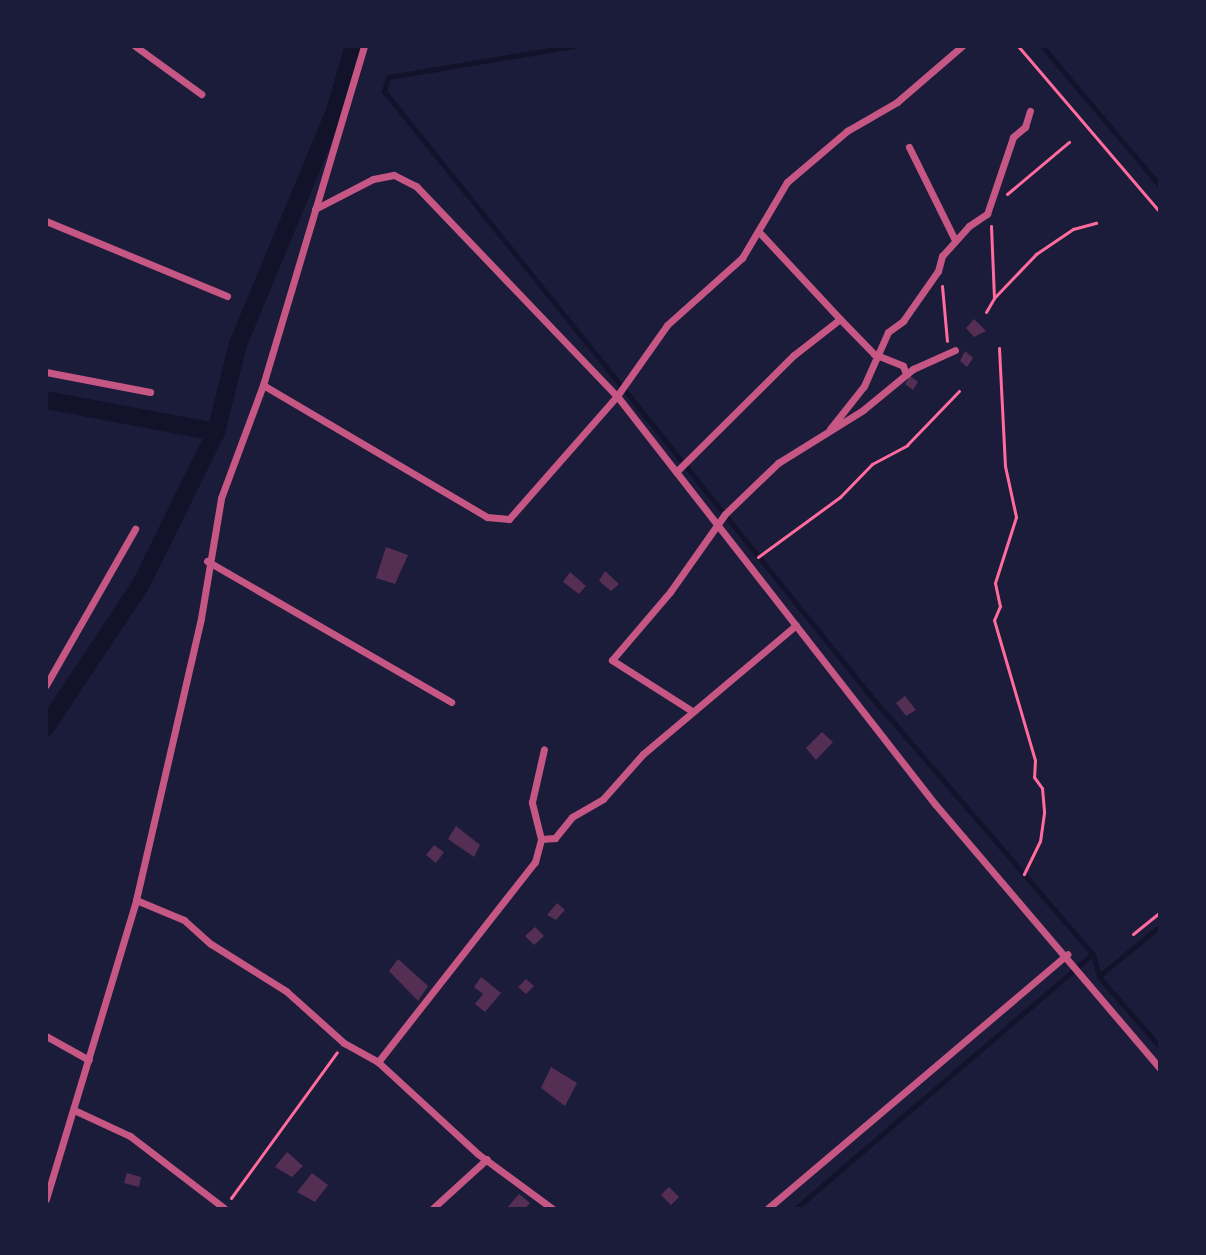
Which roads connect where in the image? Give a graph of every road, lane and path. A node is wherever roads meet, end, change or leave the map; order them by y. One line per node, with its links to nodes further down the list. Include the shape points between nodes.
1 (135, 46): 5 (street)
2 (364, 46): 10 (street)
3 (962, 46): 14 (street, via 897,102 847,131 787,182)
4 (1018, 46): 11 (path)
5 (201, 94)
6 (1030, 111): 9 (street, via 1025,127 1013,137)
7 (1069, 142): 9 (path)
8 (909, 147): 15 (street)
9 (991, 207): 15 (street); 18 (path)
10 (315, 209): 26 (street); 29 (street, via 373,179 394,175 416,186)
11 (1160, 212)
12 (46, 221): 17 (street)
13 (1096, 223): 18 (path, via 1073,229 1036,254)
14 (759, 232): 20 (street); 29 (street, via 742,258 667,325)
15 (955, 240): 16 (street)
16 (938, 271): 22 (path); 23 (street, via 903,321 888,332)
17 (227, 296)
18 (994, 298): 19 (path)
19 (986, 312)
20 (840, 319): 23 (street); 31 (street, via 794,355)
21 (999, 348): 42 (path, via 1005,466 1016,517 995,583 1000,606 994,620 1035,760 1044,813 1040,841)
22 (952, 352): 25 (street)
23 (877, 355): 25 (street, via 903,366); 30 (street, via 864,386)
24 (46, 372): 28 (street)
25 (906, 374): 30 (street)
26 (263, 385): 29 (street, via 499,522 509,519); 34 (street, via 221,498)
27 (959, 391): 35 (path, via 907,445 872,464 840,497)
28 (150, 392)
29 (617, 396): 31 (street)
30 (827, 434): 32 (street, via 778,463)
31 (676, 472): 32 (street)
32 (717, 525): 35 (street); 39 (street, via 670,592 612,660)
33 (135, 529): 37 (street)
34 (207, 561): 38 (street); 43 (street, via 201,618)
35 (748, 564): 36 (street)
36 (796, 625): 39 (street); 46 (street, via 935,804)
37 (47, 683)
38 (451, 702)
39 (692, 711): 41 (street, via 603,799 572,817 555,838)
40 (544, 749): 41 (street, via 532,802)
41 (541, 839): 50 (street, via 535,862)
42 (1024, 874)
43 (136, 900): 48 (street, via 184,920 211,944 286,991); 49 (street)
44 (1160, 912): 45 (path)
45 (1133, 934)
46 (1068, 954): 51 (street); 58 (street)
47 (46, 1036): 49 (street)
48 (344, 1043): 50 (street); 55 (path)
49 (89, 1060): 52 (street)
50 (378, 1062): 53 (street)
51 (1160, 1068)
52 (74, 1110): 54 (street); 55 (street, via 130,1136)
53 (487, 1159): 56 (street); 57 (street)
54 (46, 1199)
55 (224, 1208)
56 (432, 1209)
57 (553, 1209)
58 (767, 1209)

